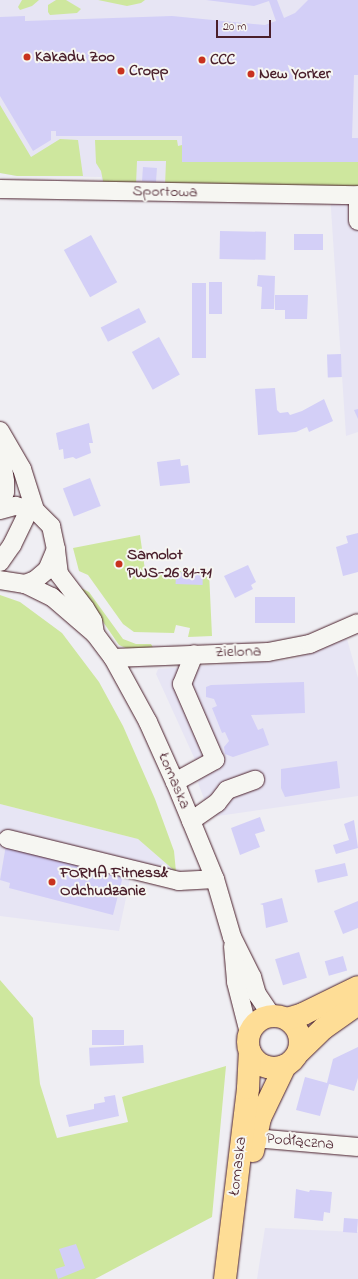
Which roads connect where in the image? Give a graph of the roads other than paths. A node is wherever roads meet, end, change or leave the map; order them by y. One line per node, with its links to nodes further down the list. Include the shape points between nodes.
1 (0, 189): 2 (street, Sportowa)
2 (358, 195): 3 (street)
3 (358, 221)
4 (0, 431): 7 (street, Łomaska, via 22,469)
5 (0, 449): 6 (street, via 5,482 5,492)
6 (0, 505)
7 (32, 509): 8 (street, via 15,506); 9 (street, Łomaska, via 51,526); 10 (street)
8 (0, 510)
9 (56, 549): 12 (street, via 47,570); 14 (street, Łomaska, via 59,574 93,621)
10 (0, 562)
11 (0, 580): 12 (street, Łomaska)
12 (25, 584): 14 (street, Łomaska, via 52,597)
13 (358, 623): 15 (street, Zielona, via 310,644 291,648 268,652)
14 (95, 634): 16 (street, Łomaska)
15 (194, 654): 16 (street, Zielona); 18 (street, via 182,684 216,760)
16 (113, 658): 18 (street, Łomaska, via 148,722)
17 (255, 780): 19 (street, via 227,790 217,803)
18 (175, 782): 19 (street, Łomaska)
19 (192, 821): 21 (street, Łomaska)
20 (8, 839): 21 (street, via 179,881)
21 (215, 879): 22 (street, Łomaska)
22 (232, 937): 25 (street, Łomaska, via 252,977 257,994); 26 (street, Łomaska, via 236,982)
23 (358, 987): 25 (main road, via 303,1014)
24 (358, 1004): 27 (main road, via 324,1028)
25 (279, 1017): 26 (main road, via 260,1020); 27 (main road, via 295,1026 300,1035)
26 (249, 1043): 27 (main road, via 265,1066); 28 (main road, Łomaska)
27 (292, 1059): 28 (main road)
28 (248, 1138): 29 (street, Podłączna); 30 (main road, Łomaska); 31 (main road, Łomaska)
29 (358, 1147)
30 (225, 1279)
31 (238, 1279)

